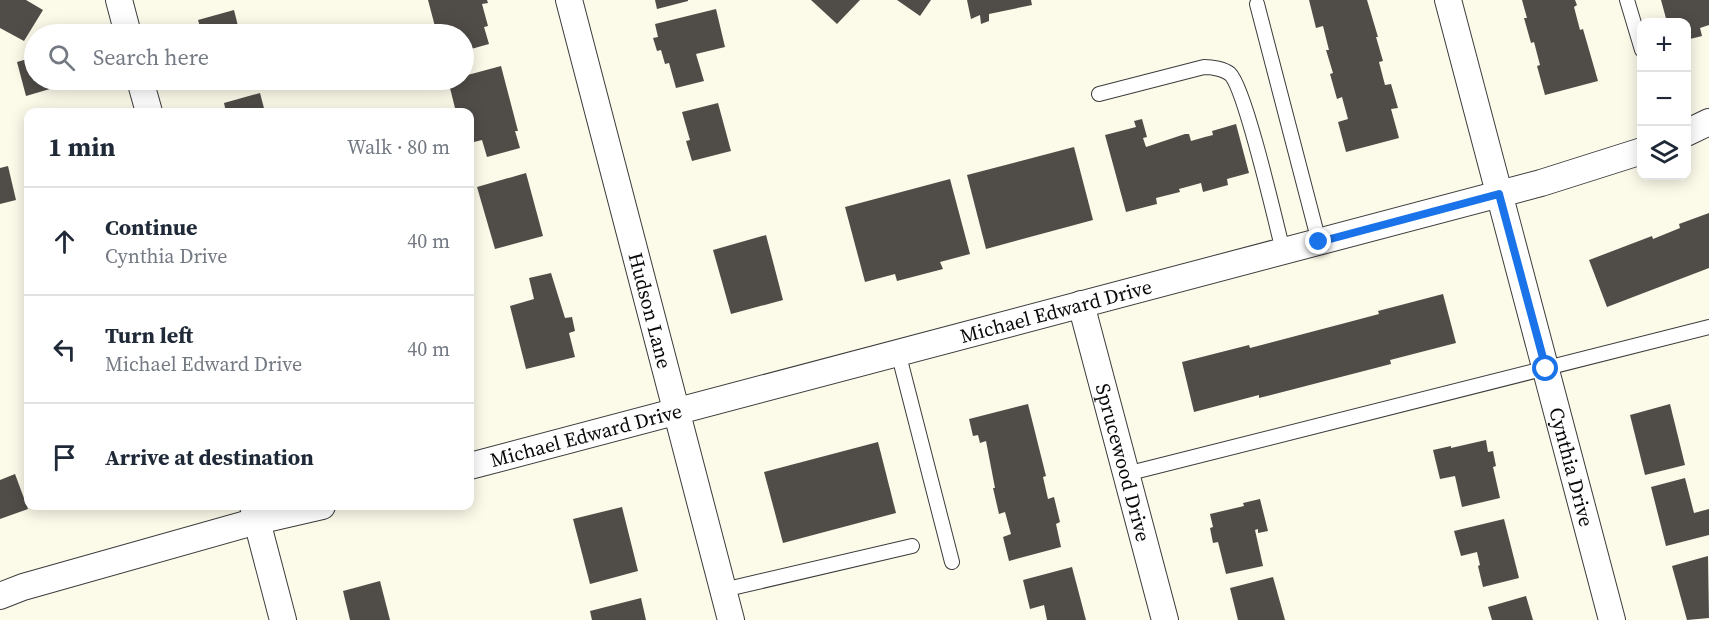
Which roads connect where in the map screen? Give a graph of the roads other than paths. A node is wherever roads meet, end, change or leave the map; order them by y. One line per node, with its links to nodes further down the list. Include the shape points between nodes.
1 (119, 0): 6 (street)
2 (568, 0): 21 (street, Hudson Lane)
3 (1448, 0): 14 (street, Cynthia Drive)
4 (1628, 0): 7 (lane)
5 (1257, 4): 15 (lane)
6 (125, 24)
7 (1637, 35)
8 (143, 90): 10 (street)
9 (1099, 94): 16 (lane, via 1204,67 1230,74 1248,117)
10 (148, 108)
11 (1709, 122): 12 (street)
12 (1691, 131)
13 (1637, 152): 14 (street, Michael Edward Drive)
14 (1499, 194): 15 (street, Michael Edward Drive); 20 (street, Cynthia Drive)
15 (1319, 242): 16 (street, Michael Edward Drive)
16 (1283, 251): 17 (street, Michael Edward Drive)
17 (1081, 304): 19 (street, Michael Edward Drive); 23 (street, Sprucewood Drive)
18 (1709, 327): 20 (lane)
19 (898, 352): 21 (street, Michael Edward Drive); 27 (lane)
20 (1546, 369): 23 (lane); 33 (street, Cynthia Drive)
21 (678, 411): 22 (street, Michael Edward Drive); 28 (street, Hudson Lane)
22 (474, 465)
23 (1126, 474): 32 (street, Sprucewood Drive)
24 (283, 510): 25 (street)
25 (255, 513): 29 (street); 30 (street)
26 (912, 546): 28 (lane)
27 (952, 562)
28 (723, 590): 31 (street, Hudson Lane)
29 (0, 596)
30 (284, 620)
31 (731, 620)
32 (1165, 620)
33 (1612, 620)

